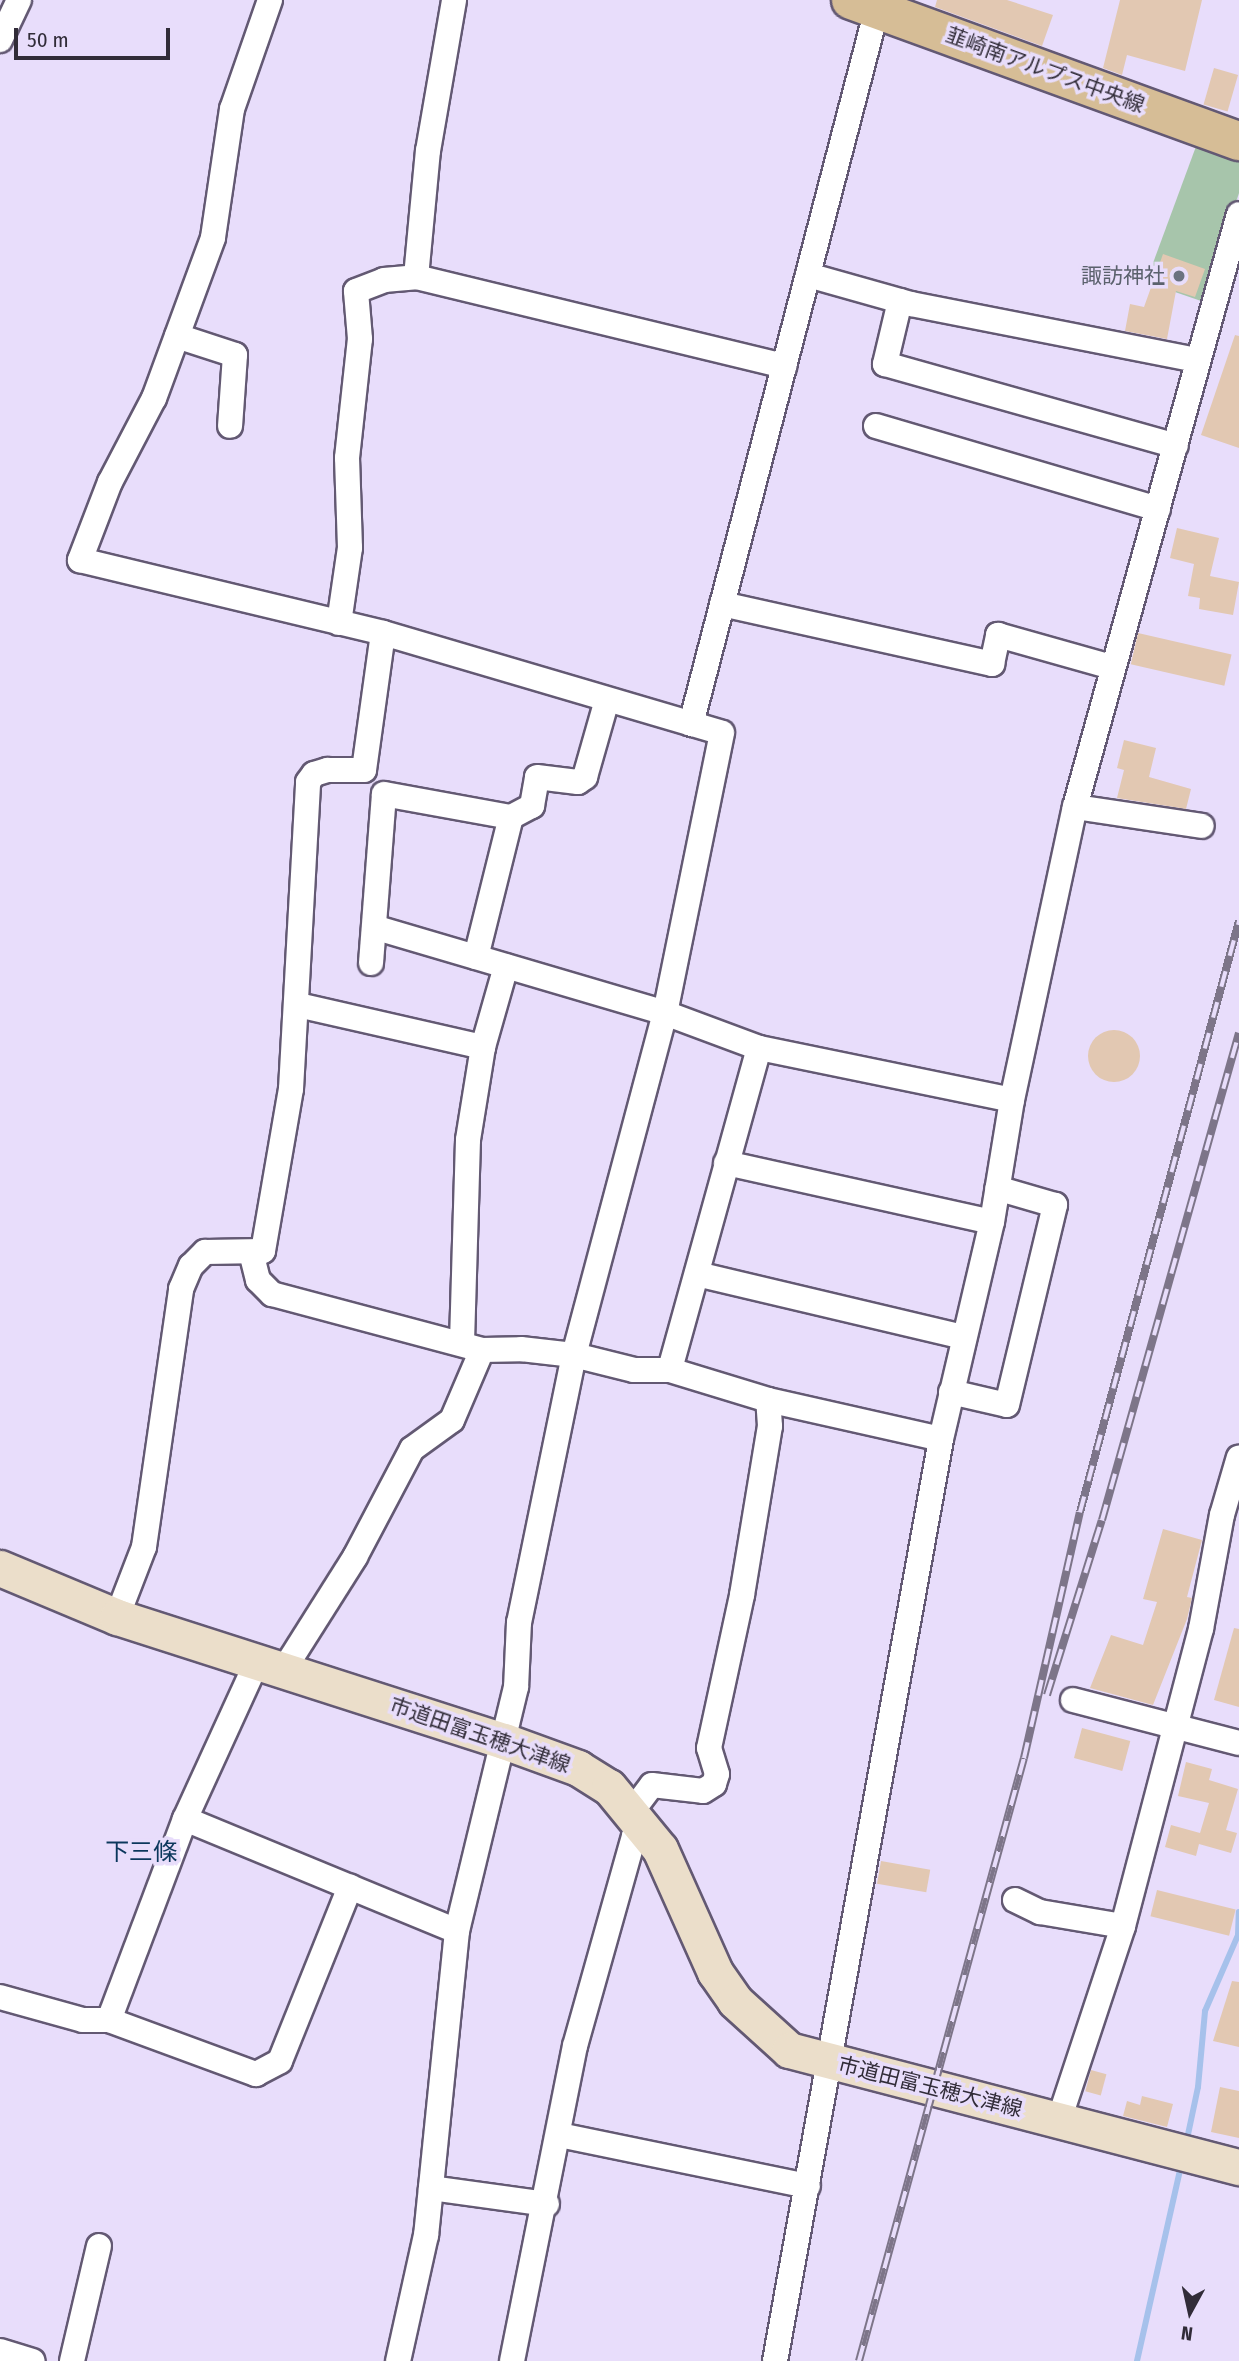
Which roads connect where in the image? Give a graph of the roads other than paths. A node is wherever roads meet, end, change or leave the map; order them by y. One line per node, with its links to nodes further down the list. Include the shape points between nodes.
1 (19, 0): 5 (street)
2 (270, 0): 11 (street, via 232,109 213,238)
3 (454, 0): 9 (street, via 428,151)
4 (864, 5): 6 (main road, 韮崎南アルプス中央線); 8 (street)
5 (0, 40)
6 (1239, 141)
7 (1239, 214): 12 (street)
8 (808, 275): 10 (street); 13 (street)
9 (416, 277): 13 (street); 19 (street, via 384,280 356,291 360,339 347,458 349,548)
10 (900, 301): 12 (street); 16 (street, via 885,364)
11 (177, 337): 14 (street, via 235,355); 19 (street, via 154,398 110,482 80,560)
12 (1197, 360): 16 (street)
13 (784, 366): 18 (street)
14 (230, 426)
15 (876, 426): 17 (street)
16 (1176, 446): 17 (street)
17 (1158, 509): 21 (street)
18 (722, 604): 21 (street, via 992,664 998,635); 23 (street)
19 (339, 623): 20 (street)
20 (383, 633): 22 (street); 31 (street, via 364,770 327,770 307,782)
21 (1112, 667): 24 (street)
22 (607, 700): 23 (street); 25 (street, via 585,777 578,782 537,777 532,806)
23 (691, 724): 32 (street, via 722,733)
24 (1074, 807): 26 (street); 35 (street)
25 (511, 817): 27 (street, via 384,794); 28 (street)
26 (1202, 826)
27 (377, 928): 28 (street); 29 (street)
28 (476, 957): 30 (street)
29 (371, 963)
30 (506, 966): 32 (street); 33 (street)
31 (298, 1005): 33 (street); 39 (street, via 291,1089 263,1251)
32 (665, 1013): 34 (street); 43 (street)
33 (483, 1047): 42 (street, via 468,1140)
34 (759, 1048): 35 (street); 36 (street)
35 (1012, 1100): 37 (street)
36 (726, 1163): 38 (street); 40 (street)
37 (997, 1188): 38 (street); 45 (street, via 1055,1205 1007,1405)
38 (992, 1222): 41 (street)
39 (251, 1252): 42 (street, via 258,1280 272,1294); 50 (street, via 205,1252 191,1266 181,1289 144,1546)
40 (696, 1274): 41 (street); 44 (street)
41 (963, 1337): 45 (street)
42 (472, 1346): 43 (street); 51 (street, via 452,1420 412,1449 355,1557)
43 (574, 1356): 44 (street, via 634,1370); 54 (street, via 519,1622 516,1687)
44 (670, 1370): 46 (street)
45 (951, 1392): 47 (street)
46 (768, 1400): 47 (street); 56 (street, via 770,1426 743,1595 709,1748 717,1774 714,1784 703,1791 652,1785)
47 (940, 1439): 64 (street)
48 (1239, 1457): 53 (street)
49 (0, 1568): 50 (street, 市道田富玉穂大津線)
50 (117, 1617): 51 (street, 市道田富玉穂大津線)
51 (270, 1666): 54 (street, 市道田富玉穂大津線); 57 (street)
52 (1073, 1700): 53 (street)
53 (1176, 1726): 55 (street); 60 (street)
54 (504, 1741): 56 (street, 市道田富玉穂大津線, via 578,1768 609,1787); 61 (street)
55 (1237, 1742)
56 (639, 1818): 64 (street, 市道田富玉穂大津線, via 715,1972 735,2001 789,2050); 66 (street, via 575,2046)
57 (185, 1819): 58 (street); 63 (street)
58 (350, 1887): 61 (street); 63 (street, via 280,2060 256,2074)
59 (1015, 1900): 60 (street, via 1040,1912)
60 (1123, 1926): 65 (street)
61 (457, 1931): 69 (street)
62 (0, 1997): 63 (street, via 83,2020)
63 (109, 2020)
64 (832, 2062): 65 (street, 市道田富玉穂大津線); 68 (street)
65 (1059, 2120): 67 (street, 市道田富玉穂大津線)
66 (559, 2135): 68 (street); 70 (street)
67 (1239, 2166)
68 (808, 2186): 77 (street)
69 (431, 2188): 70 (street); 75 (street, via 426,2235)
70 (547, 2204): 76 (street)
71 (99, 2246): 74 (street)
72 (0, 2351): 73 (street)
73 (33, 2361)
74 (72, 2361)
75 (398, 2361)
76 (512, 2361)
77 (775, 2361)

